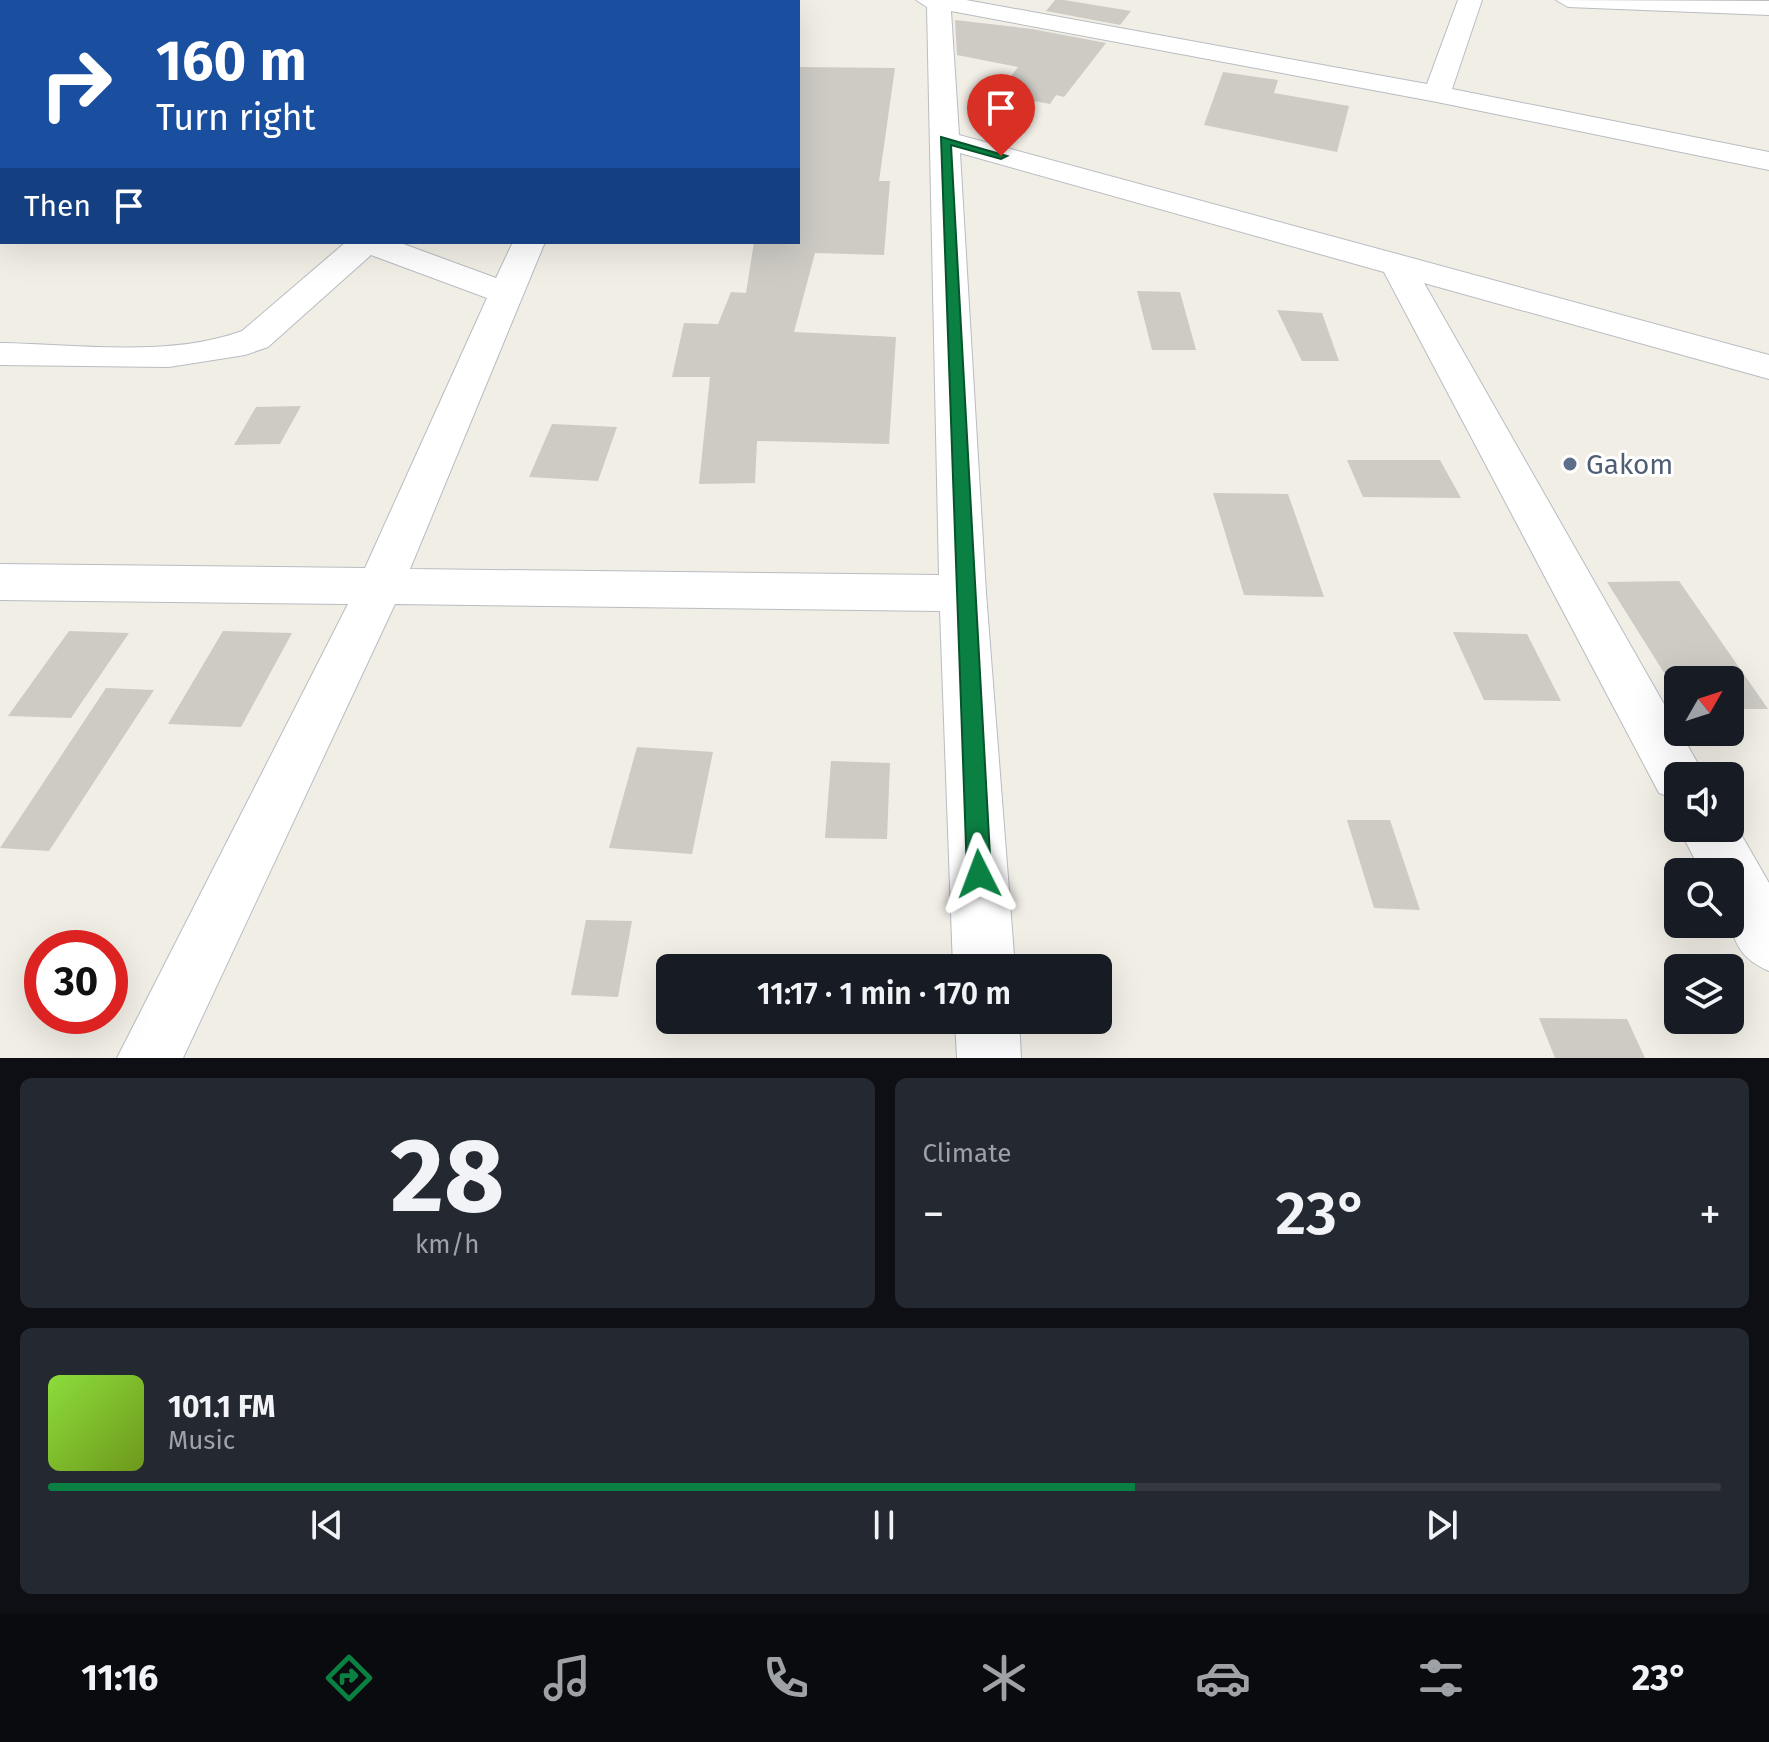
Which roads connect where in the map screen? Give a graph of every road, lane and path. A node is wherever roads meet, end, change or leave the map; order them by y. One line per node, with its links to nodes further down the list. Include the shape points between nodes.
1 (1470, 0): 5 (street)
2 (1568, 0): 4 (street)
3 (934, 1): 5 (street); 6 (street)
4 (1769, 8)
5 (1437, 94): 7 (street)
6 (945, 140): 11 (street); 17 (street)
7 (1769, 161)
8 (365, 244): 13 (street, via 239,348 201,354)
9 (372, 244): 12 (street)
10 (528, 244): 12 (street)
11 (1398, 266): 14 (street); 18 (street)
12 (505, 293): 16 (street)
13 (0, 354)
14 (1769, 367)
15 (0, 582): 16 (street)
16 (379, 588): 17 (street); 23 (street)
17 (963, 593): 21 (street)
18 (1670, 762)
19 (1715, 842): 20 (street)
20 (1769, 941)
21 (983, 954)
22 (988, 1034): 24 (street)
23 (149, 1058)
24 (989, 1058)

